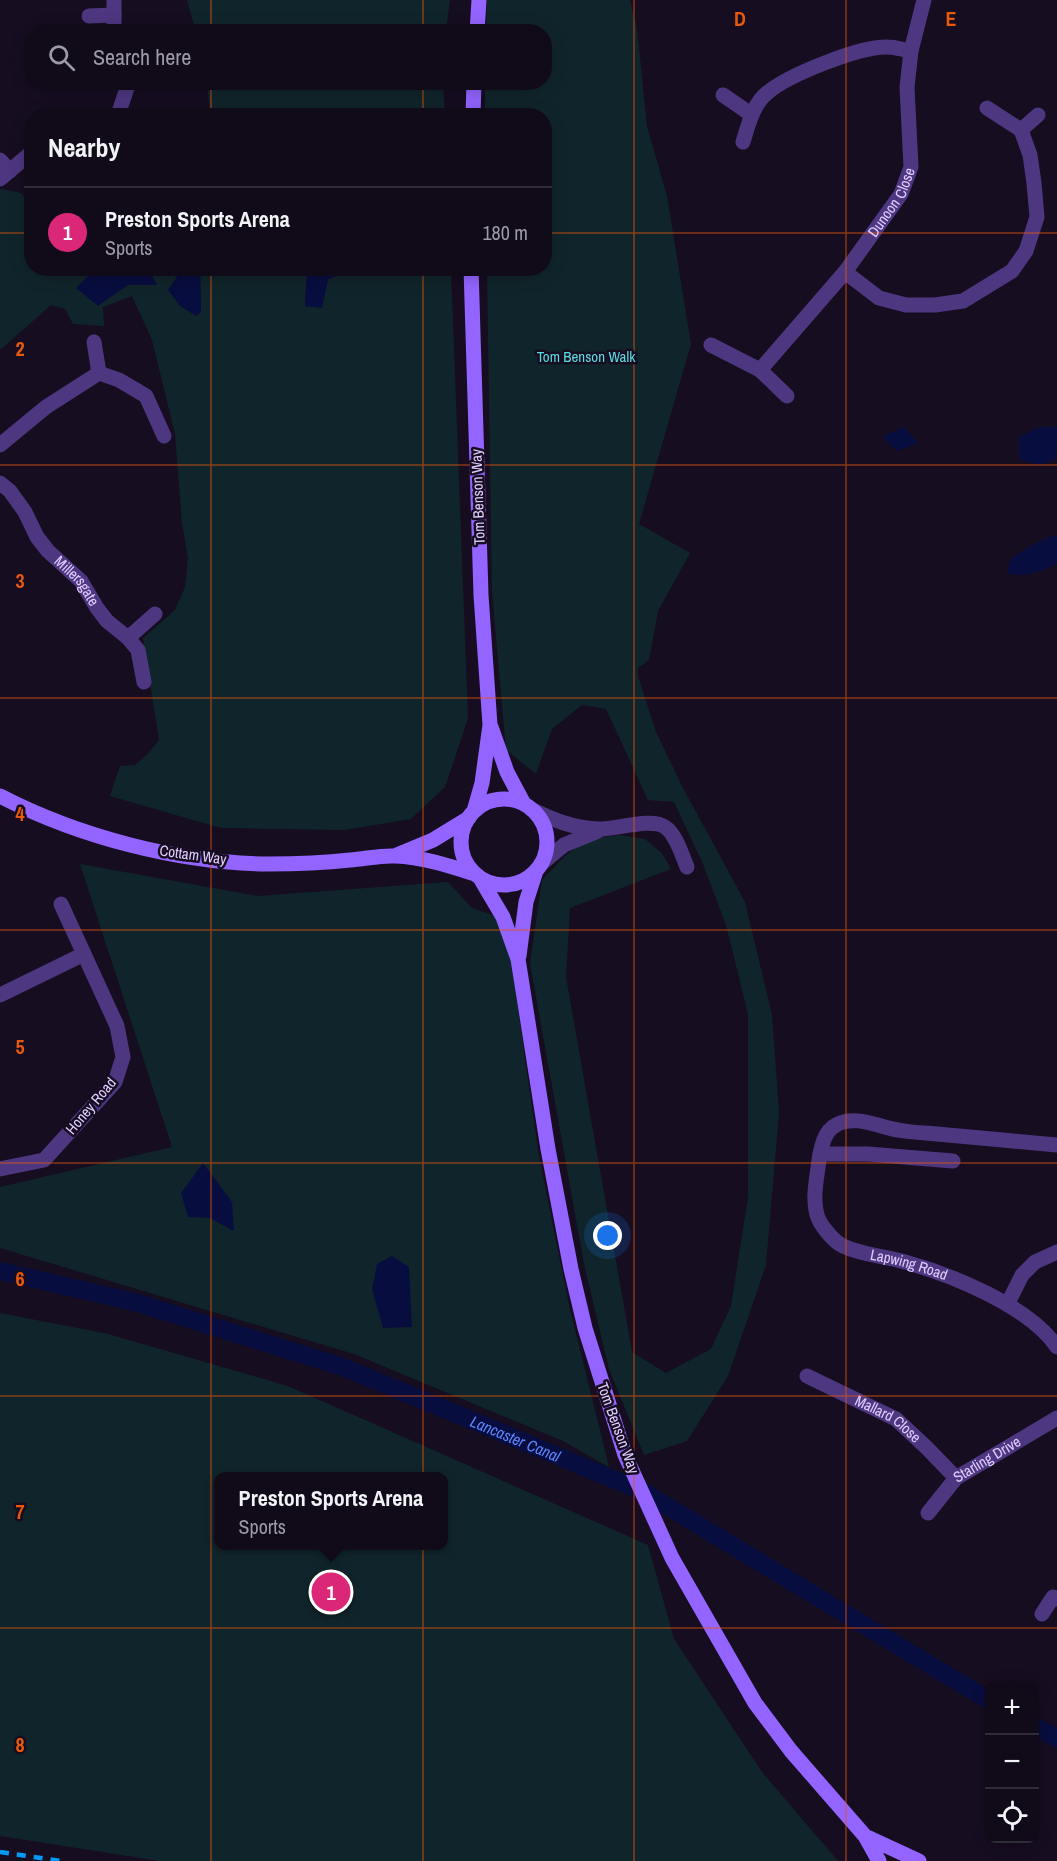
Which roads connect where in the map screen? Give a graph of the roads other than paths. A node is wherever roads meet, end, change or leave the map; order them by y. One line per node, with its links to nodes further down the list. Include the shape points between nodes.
1 (479, 0): 6 (main road)
2 (924, 0): 7 (street, Dunoon Close)
3 (114, 8): 4 (street); 5 (street)
4 (89, 16)
5 (114, 24)
6 (478, 24)
7 (911, 51): 14 (street, via 888,47 837,59 765,93); 20 (street, Dunoon Close, via 907,87 911,167 901,194)
8 (126, 90): 11 (street)
9 (474, 90): 12 (main road)
10 (723, 94): 14 (street)
11 (120, 108)
12 (473, 108)
13 (987, 108): 16 (street)
14 (752, 115): 17 (street)
15 (1038, 115): 16 (street)
16 (1021, 130): 20 (street, via 1030,154 1037,217 1026,251 1012,271 963,301 935,305 906,305 879,298)
17 (743, 142)
18 (24, 157): 19 (street)
19 (3, 170)
20 (845, 272): 24 (street, Dunoon Close)
21 (471, 276): 33 (main road, Tom Benson Way, via 482,607)
22 (94, 342): 25 (street)
23 (711, 345): 24 (street)
24 (760, 370): 26 (street)
25 (99, 373): 27 (street, via 146,396); 28 (street, via 46,407)
26 (787, 396)
27 (164, 436)
28 (0, 445)
29 (0, 483): 31 (street, Millersgate, via 25,512 48,551 81,581 97,608)
30 (155, 614): 31 (street)
31 (128, 638): 32 (street, Millersgate, via 138,650)
32 (144, 682)
33 (490, 725): 35 (main road, Tom Benson Way, via 507,772); 36 (main road, Tom Benson Way, via 482,783)
34 (0, 796): 38 (main road, Cottam Way, via 86,832 195,857 298,864)
35 (527, 807): 36 (main road, via 511,800 498,800); 37 (street, via 566,824); 39 (main road, via 539,818 546,835 545,853)
36 (472, 814): 38 (main road, Cottam Way, via 433,840); 41 (main road, via 463,829 462,847 467,865)
37 (600, 830): 39 (street, via 564,845); 40 (street, via 665,826)
38 (395, 856): 41 (main road, Cottam Way, via 435,862)
39 (538, 867): 41 (main road, via 527,878 503,885); 44 (main road, Tom Benson Way, via 526,902)
40 (687, 867)
41 (477, 876): 44 (main road, Tom Benson Way, via 503,917)
42 (61, 904): 43 (street, Honey Road)
43 (84, 954): 45 (street); 49 (street, Honey Road, via 117,1026 123,1057 115,1082 44,1160)
44 (518, 959): 59 (main road, Tom Benson Way, via 573,1279 625,1455 672,1558 755,1703)
45 (0, 995)
46 (1057, 1145): 47 (street, Lapwing Road, via 898,1130 854,1120 837,1124 827,1133)
47 (820, 1154): 48 (street); 51 (street, Lapwing Road, via 814,1195 817,1216 841,1245 929,1269)
48 (953, 1161)
49 (0, 1169)
50 (1057, 1252): 51 (street, via 1035,1262 1022,1275)
51 (1008, 1304): 52 (street, Lapwing Road, via 1036,1323)
52 (1057, 1347)
53 (807, 1376): 55 (street, Mallard Close, via 896,1419)
54 (1057, 1418): 55 (street, Starling Drive)
55 (956, 1478): 56 (street, Starling Drive)
56 (928, 1513)
57 (1057, 1599): 58 (street, via 1053,1597)
58 (1042, 1614)
59 (865, 1836): 60 (main road, Tom Benson Way); 61 (main road, Tom Benson Way)
60 (879, 1861)
61 (919, 1861)

